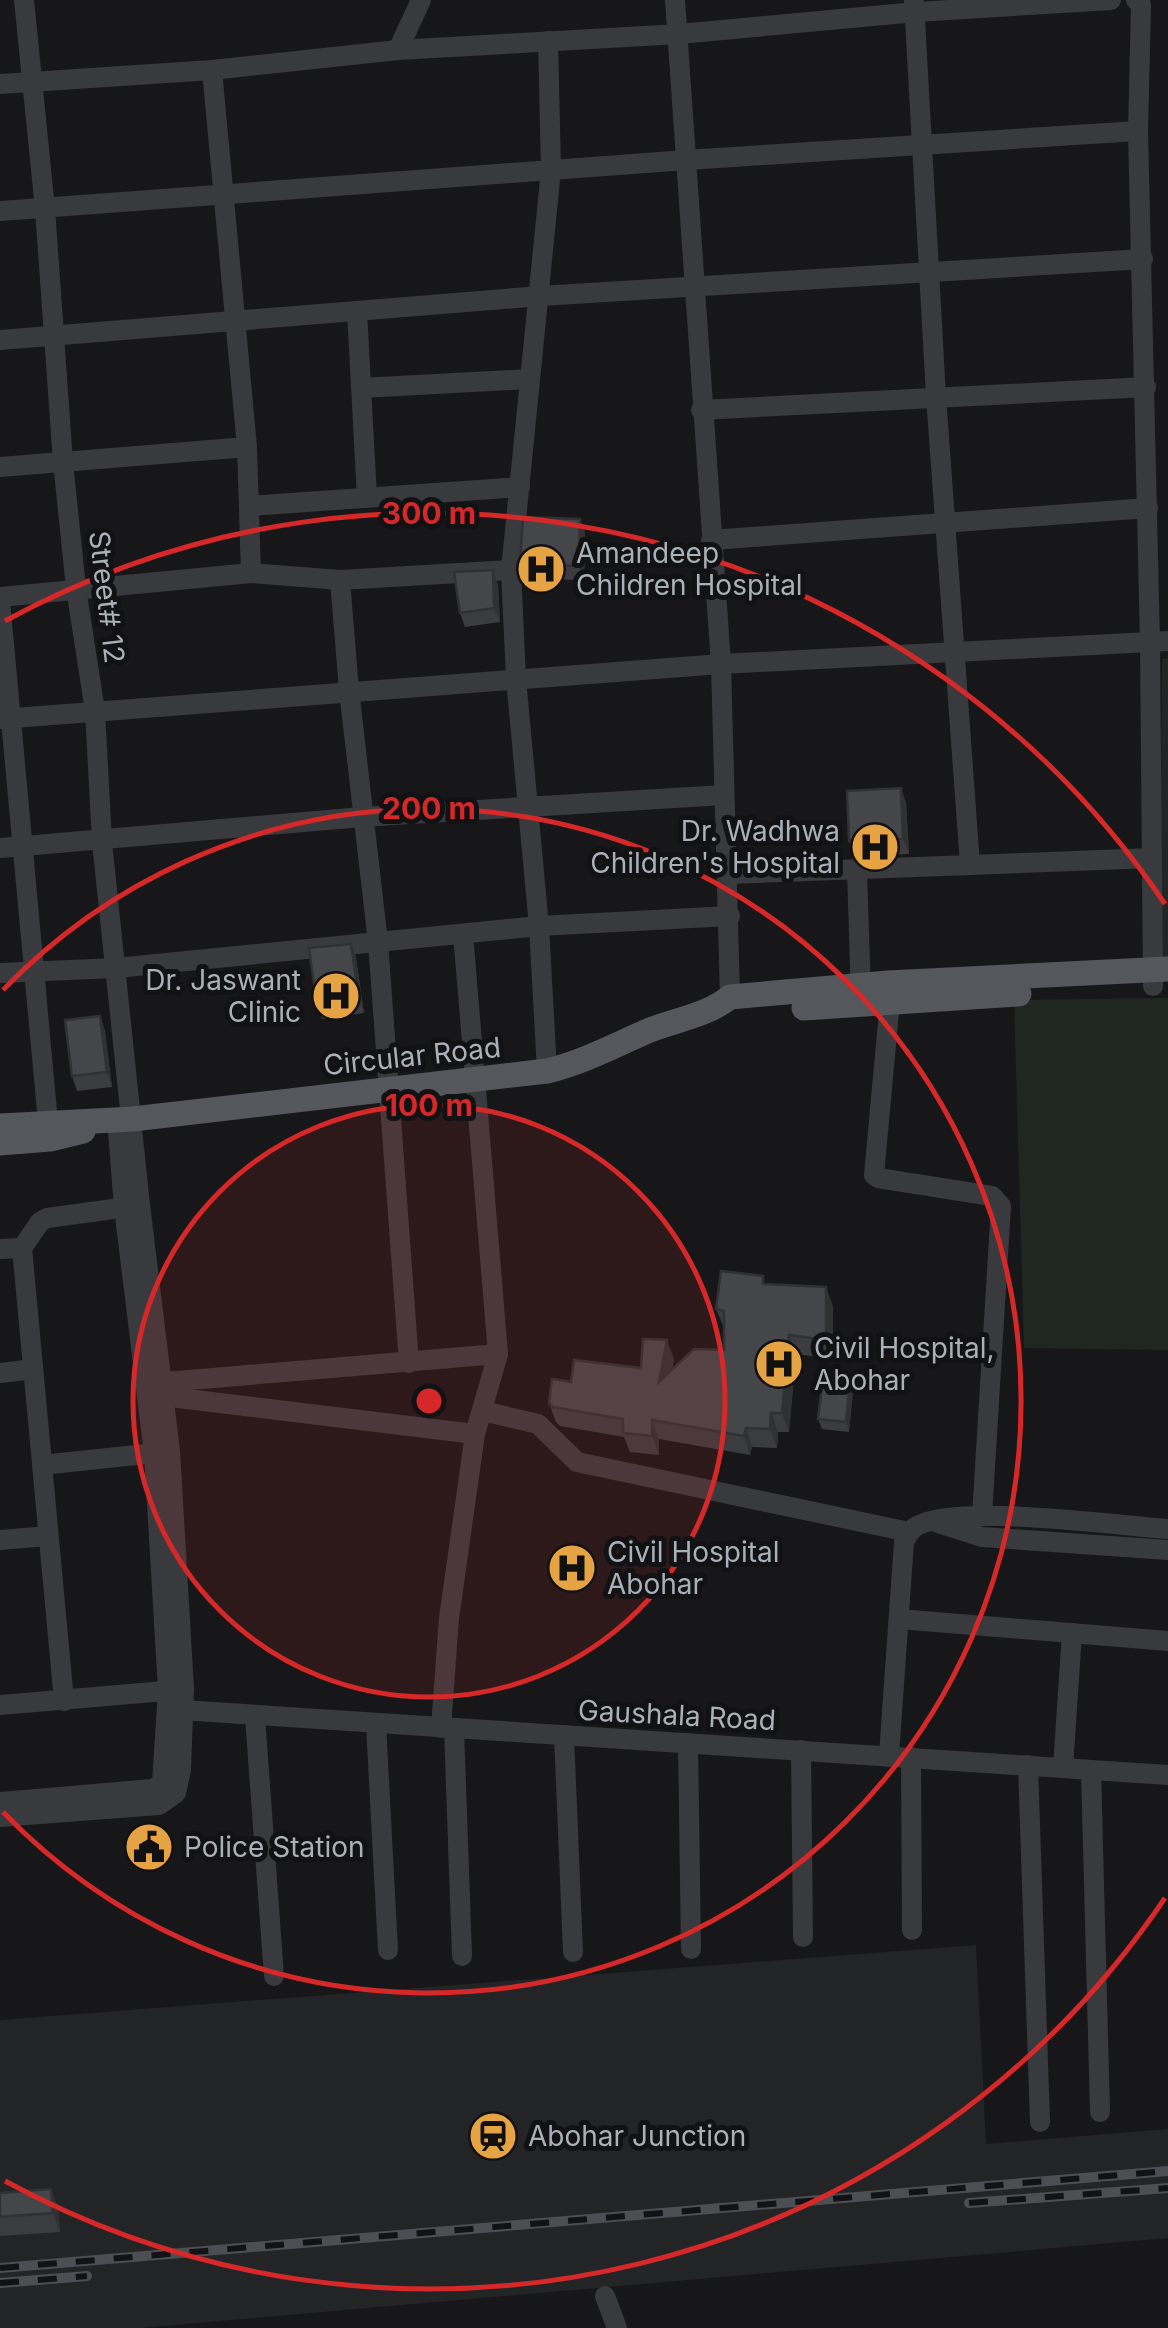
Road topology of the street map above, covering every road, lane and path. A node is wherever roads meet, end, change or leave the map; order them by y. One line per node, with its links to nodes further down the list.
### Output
1 (24, 0): 11 (street, Street# 12)
2 (422, 0): 9 (street)
3 (675, 0): 7 (street)
4 (1111, 0): 6 (street)
5 (1136, 0): 13 (street)
6 (915, 6): 7 (street); 14 (street)
7 (678, 34): 8 (street); 15 (street)
8 (548, 41): 9 (street); 16 (street)
9 (398, 50): 10 (street)
10 (212, 70): 11 (street); 17 (street)
11 (32, 82): 12 (street); 18 (street, Street# 12)
12 (0, 84)
13 (1138, 131): 14 (street); 20 (street)
14 (923, 143): 15 (street); 21 (street)
15 (686, 160): 16 (street); 22 (street)
16 (551, 170): 17 (street); 23 (street)
17 (224, 193): 18 (street); 25 (street)
18 (45, 209): 19 (street); 26 (street, Street# 12)
19 (0, 211)
20 (1143, 259): 21 (street); 29 (street)
21 (929, 273): 22 (street); 31 (street)
22 (694, 286): 23 (street); 32 (street)
23 (540, 296): 24 (street); 28 (street)
24 (357, 311): 25 (street); 30 (street)
25 (236, 319): 26 (street); 33 (street)
26 (56, 337): 27 (street); 34 (street, Street# 12)
27 (0, 340)
28 (530, 379): 30 (street); 36 (street)
29 (1146, 387): 31 (street); 39 (street)
30 (361, 388): 37 (street)
31 (936, 396): 32 (street); 40 (street)
32 (701, 410): 41 (street)
33 (247, 447): 34 (street); 38 (street)
34 (63, 462): 35 (street); 45 (street, Street# 12)
35 (0, 466)
36 (520, 487): 37 (street); 42 (street)
37 (367, 498): 38 (street)
38 (249, 506): 43 (street)
39 (1148, 508): 40 (street); 47 (street)
40 (944, 525): 41 (street); 48 (street)
41 (711, 540): 49 (street)
42 (512, 570): 44 (street); 50 (street)
43 (251, 573): 44 (street); 45 (street)
44 (340, 580): 51 (street)
45 (76, 588): 46 (street); 52 (street, Street# 12)
46 (0, 599): 53 (street)
47 (1159, 642): 48 (street); 60 (street)
48 (955, 650): 49 (street); 61 (street)
49 (721, 664): 50 (street); 54 (street)
50 (516, 679): 51 (street); 55 (street)
51 (349, 690): 52 (street); 56 (street)
52 (95, 712): 53 (street); 57 (street, Street# 12)
53 (5, 718): 58 (street)
54 (724, 795): 55 (street); 63 (street)
55 (528, 805): 56 (street); 65 (street)
56 (362, 817): 57 (street); 67 (street)
57 (102, 842): 58 (street); 68 (street, Street# 12)
58 (22, 847): 59 (street); 69 (street)
59 (0, 848)
60 (1152, 858): 61 (street); 71 (street)
61 (970, 865): 62 (street)
62 (856, 870): 63 (street); 72 (street)
63 (728, 874): 64 (street)
64 (730, 916): 65 (street); 74 (street)
65 (539, 926): 66 (street); 75 (street)
66 (464, 934): 67 (street); 76 (street)
67 (378, 942): 68 (street); 77 (street)
68 (116, 968): 69 (street); 78 (street, Street# 12)
69 (36, 970): 70 (street); 79 (street)
70 (0, 973)
71 (1161, 978): 72 (main road, Circular Road); 73 (main road, Circular Road)
72 (861, 995): 73 (main road, Circular Road); 74 (main road, Circular Road)
73 (890, 1000): 94 (street)
74 (722, 1003): 75 (main road, Circular Road)
75 (547, 1072): 76 (main road, Circular Road)
76 (477, 1079): 77 (main road, Circular Road); 85 (street)
77 (390, 1088): 78 (main road, Circular Road); 86 (street)
78 (118, 1119): 79 (main road, Circular Road); 81 (main road, Circular Road); 82 (street, Street# 12)
79 (48, 1122): 80 (main road, Circular Road)
80 (0, 1126)
81 (0, 1144)
82 (132, 1207): 83 (street); 89 (street, Street# 12)
83 (22, 1248): 84 (street); 87 (street)
84 (0, 1249)
85 (498, 1354): 86 (street); 90 (street)
86 (409, 1363): 89 (street)
87 (33, 1369): 88 (street); 93 (street)
88 (0, 1373)
89 (155, 1389): 91 (street); 92 (street, Street# 12)
90 (484, 1410): 91 (street); 97 (street)
91 (474, 1434): 109 (street)
92 (162, 1452): 93 (street); 104 (street, Street# 12)
93 (42, 1465): 98 (street)
94 (982, 1516): 95 (street); 96 (street)
95 (934, 1521): 97 (street); 100 (street)
96 (1168, 1529)
97 (909, 1532): 101 (street)
98 (48, 1536): 99 (street); 105 (street)
99 (0, 1540)
100 (1168, 1550)
101 (899, 1619): 102 (street); 113 (street)
102 (1072, 1633): 103 (street); 116 (street)
103 (1168, 1641)
104 (176, 1700): 105 (street, Gaushala Road); 107 (street, Gaushala Road); 119 (street); 120 (street)
105 (64, 1701): 106 (street, Gaushala Road)
106 (0, 1705)
107 (255, 1717): 108 (street, Gaushala Road); 127 (street)
108 (376, 1724): 109 (street, Gaushala Road); 123 (street)
109 (447, 1728): 110 (street, Gaushala Road); 126 (street)
110 (564, 1736): 111 (street, Gaushala Road); 125 (street)
111 (688, 1743): 112 (street, Gaushala Road); 124 (street)
112 (801, 1750): 113 (street, Gaushala Road); 122 (street)
113 (889, 1755): 114 (street, Gaushala Road)
114 (911, 1757): 115 (street, Gaushala Road); 121 (street)
115 (1028, 1765): 116 (street, Gaushala Road); 129 (street)
116 (1063, 1768): 117 (street, Gaushala Road)
117 (1091, 1770): 118 (street, Gaushala Road); 128 (street)
118 (1168, 1775)
119 (0, 1802)
120 (0, 1817)
121 (912, 1930)
122 (803, 1936)
123 (388, 1950)
124 (691, 1950)
125 (573, 1952)
126 (462, 1956)
127 (274, 1976)
128 (1100, 2112)
129 (1040, 2122)
130 (605, 2296): 131 (street)
131 (617, 2328)

